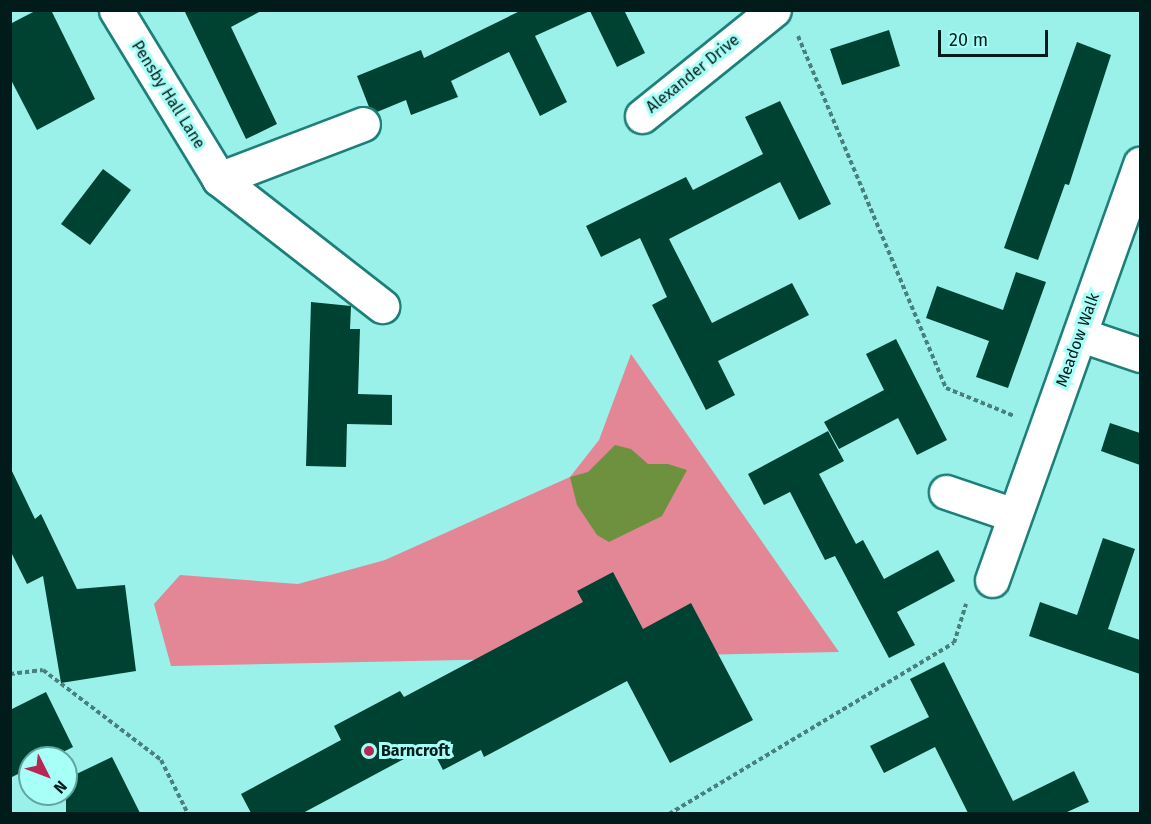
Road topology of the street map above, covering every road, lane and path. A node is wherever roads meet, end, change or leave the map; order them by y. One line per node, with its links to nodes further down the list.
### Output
1 (116, 10): 6 (street, Pensby Hall Lane)
2 (785, 21): 3 (street, Alexander Drive); 10 (path)
3 (642, 116)
4 (363, 124): 6 (street)
5 (1140, 164): 8 (street, Meadow Walk)
6 (219, 178): 7 (street)
7 (382, 306)
8 (1080, 335): 9 (street); 10 (street, Meadow Walk)
9 (1140, 355)
10 (1045, 429): 12 (street, Meadow Walk)
11 (946, 492): 12 (street)
12 (1014, 515): 13 (street, Meadow Walk)
13 (992, 580): 16 (path)
14 (10, 674): 15 (path)
15 (188, 813)
16 (669, 813)

